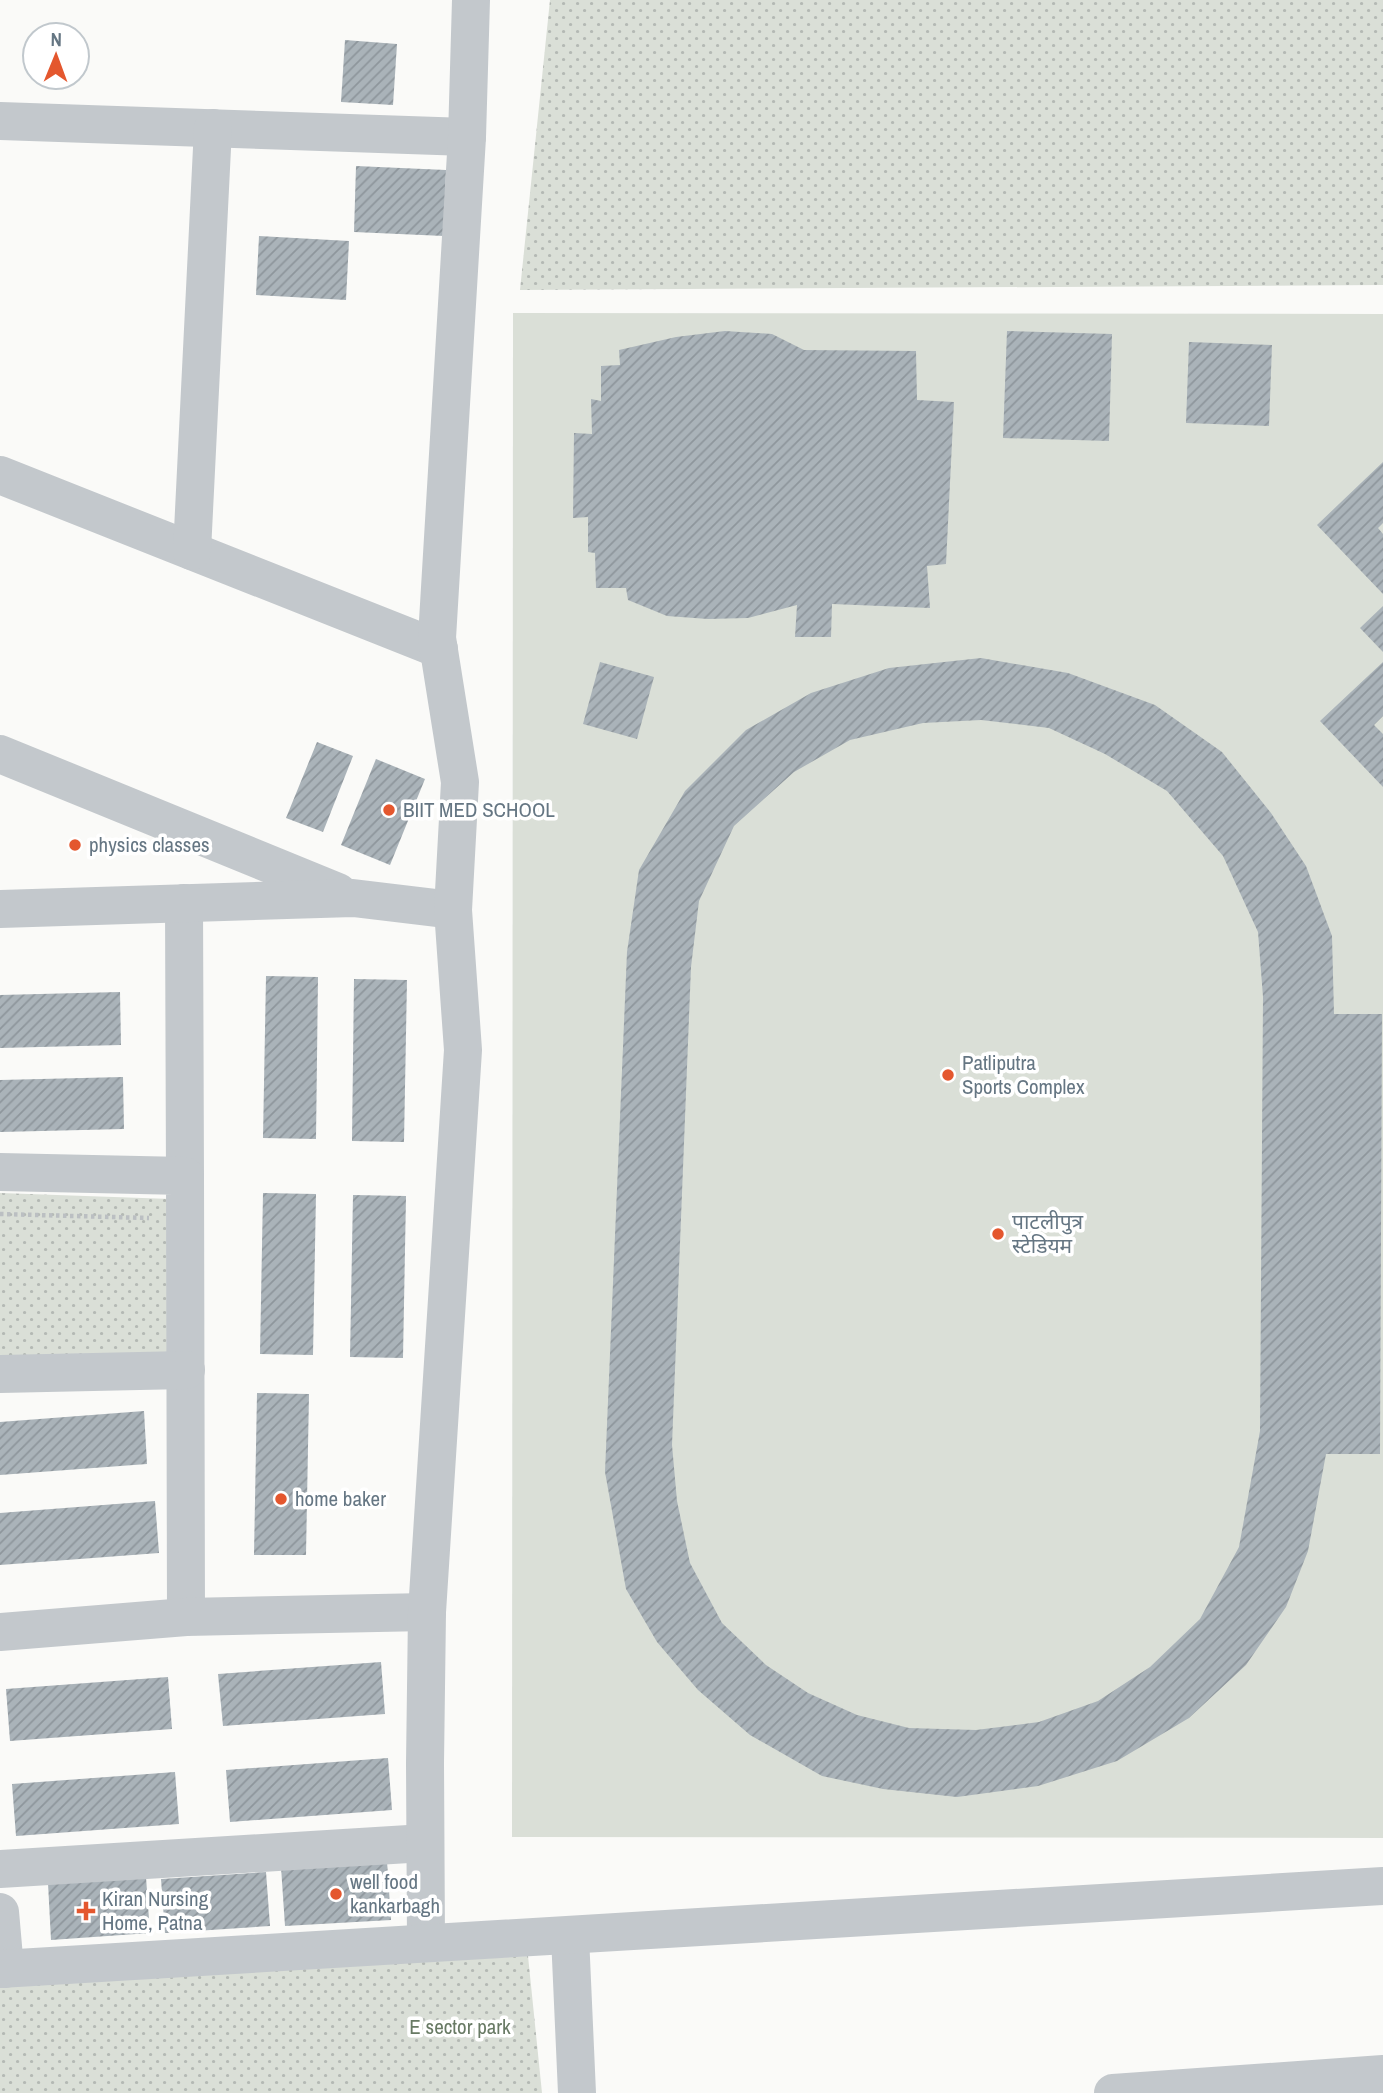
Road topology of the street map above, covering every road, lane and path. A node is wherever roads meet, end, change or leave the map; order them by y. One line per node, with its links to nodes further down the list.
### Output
1 (471, 0): 4 (street)
2 (0, 121): 3 (street)
3 (213, 128): 4 (street); 6 (street)
4 (467, 137): 7 (street)
5 (0, 475): 6 (street)
6 (192, 551): 7 (street)
7 (439, 649): 12 (street)
8 (0, 754): 9 (street)
9 (353, 898): 10 (street); 12 (street)
10 (184, 903): 11 (street); 14 (street)
11 (0, 909)
12 (453, 910): 19 (street)
13 (0, 1172): 14 (street)
14 (185, 1176): 17 (street)
15 (0, 1214): 16 (path)
16 (149, 1231)
17 (186, 1370): 18 (street); 20 (street)
18 (0, 1374)
19 (427, 1612): 20 (street); 22 (street)
20 (186, 1618): 21 (street)
21 (0, 1632)
22 (425, 1843): 23 (street); 27 (street)
23 (0, 1869)
24 (1383, 1886): 26 (street)
25 (0, 1912): 28 (street)
26 (570, 1936): 27 (street); 30 (street)
27 (426, 1942): 28 (street)
28 (2, 1969)
29 (1383, 2074): 31 (street)
30 (577, 2093)
31 (1113, 2093)

